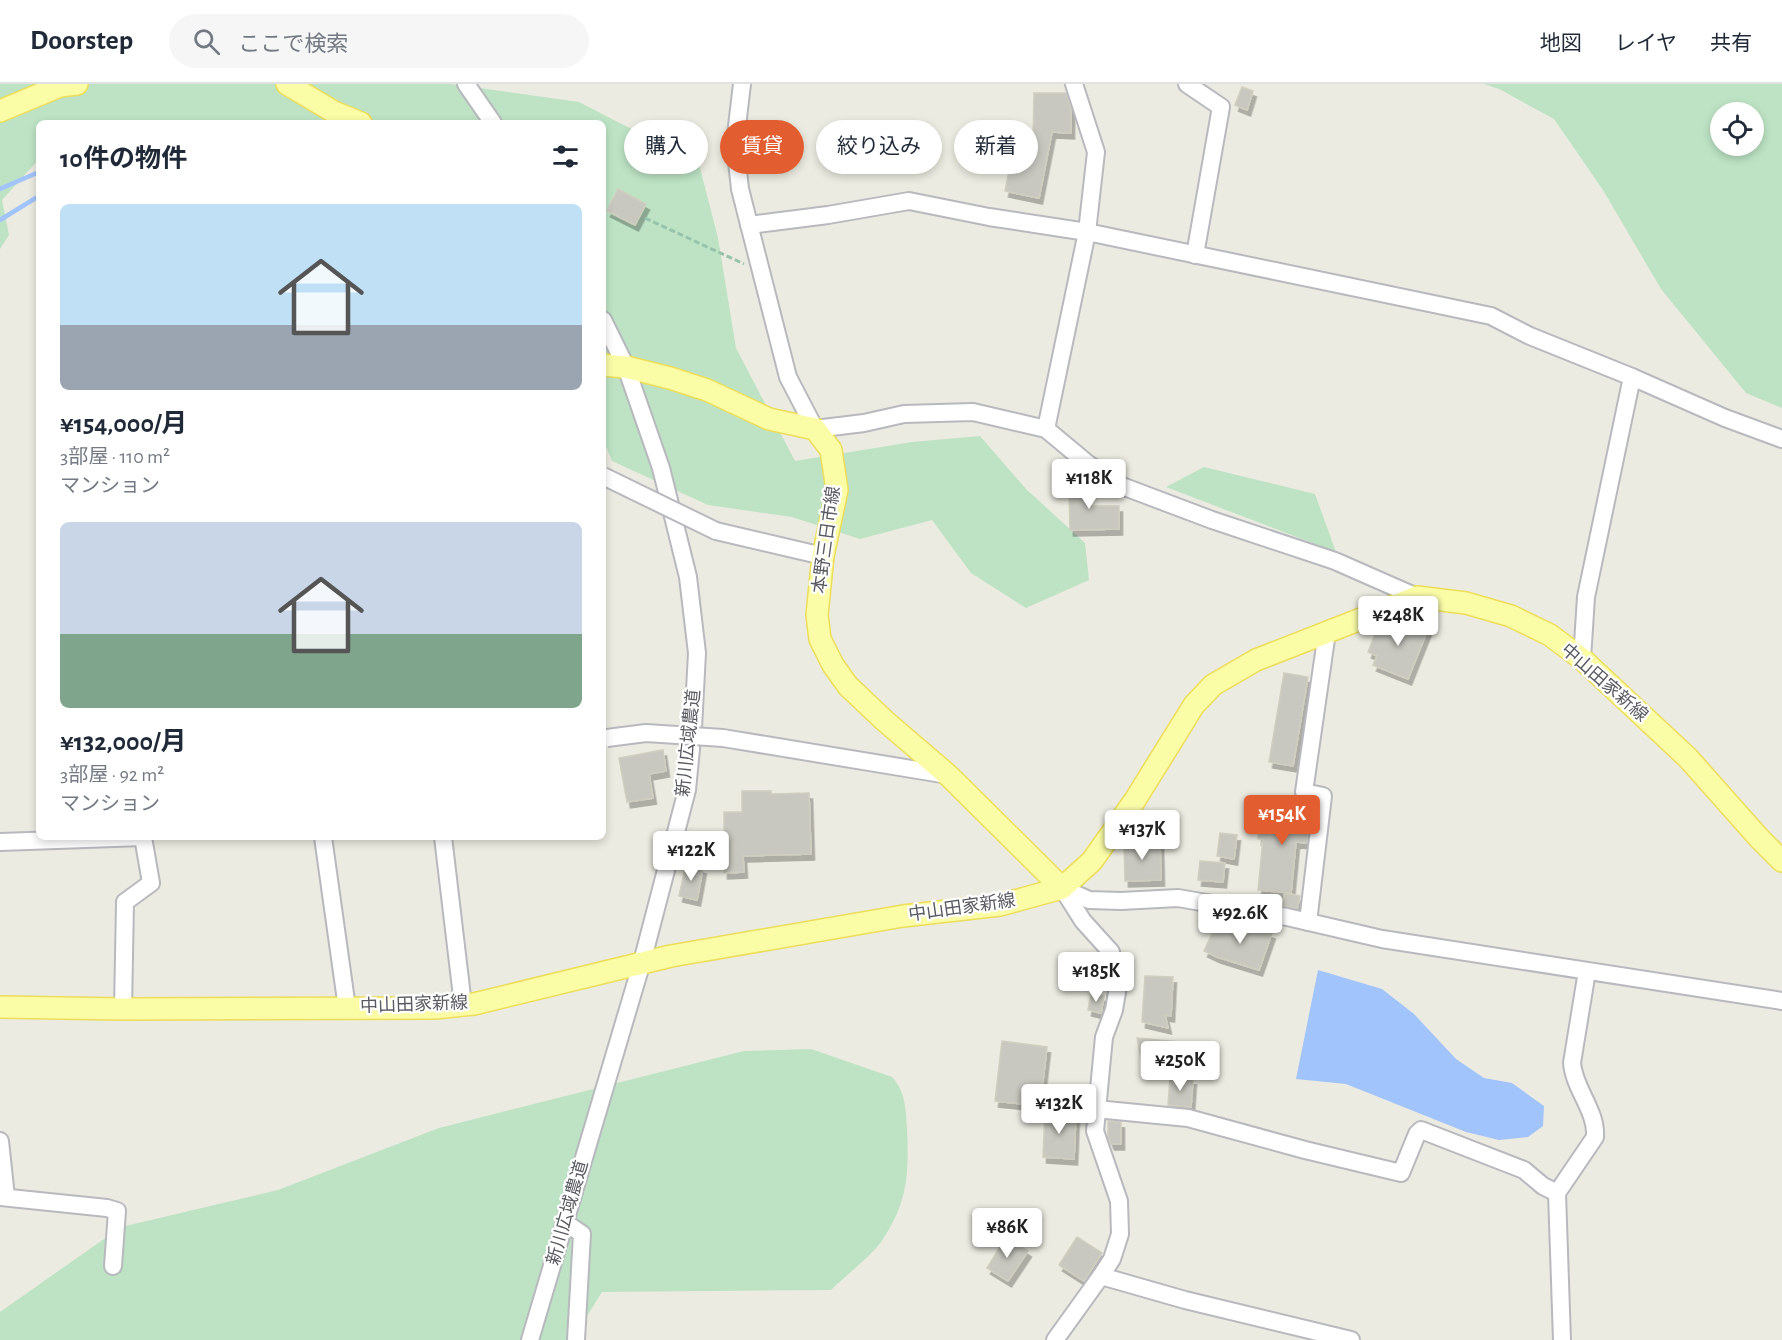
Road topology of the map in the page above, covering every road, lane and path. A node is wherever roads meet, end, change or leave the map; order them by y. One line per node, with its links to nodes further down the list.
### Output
1 (77, 84): 7 (main road)
2 (466, 84): 9 (street)
3 (741, 84): 11 (street)
4 (1074, 84): 12 (street)
5 (1187, 84): 13 (street)
6 (291, 85): 8 (main road)
7 (0, 111)
8 (354, 120)
9 (491, 120)
10 (645, 218): 14 (path)
11 (749, 225): 12 (street); 14 (street)
12 (1087, 232): 13 (street); 20 (street)
13 (1195, 255): 18 (street)
14 (762, 272): 19 (street)
15 (606, 326): 17 (street, 新川広域農道)
16 (606, 365): 17 (main road)
17 (626, 367): 19 (main road); 37 (street, 新川広域農道)
18 (1632, 377): 21 (street); 26 (street)
19 (815, 429): 20 (street); 23 (main road, 本野三日市線)
20 (1046, 429): 24 (street)
21 (1782, 439)
22 (606, 477): 23 (street, bridge)
23 (823, 556): 28 (main road, 本野三日市線)
24 (1417, 597): 25 (main road, 中山田家新線); 26 (main road, 中山田家新線)
25 (1327, 632): 35 (main road, 中山田家新線); 36 (street)
26 (1582, 659): 34 (main road, 中山田家新線)
27 (606, 739): 28 (street, bridge)
28 (948, 775): 35 (main road, 本野三日市線)
29 (57, 840): 33 (street)
30 (144, 840): 43 (street)
31 (323, 840): 42 (street)
32 (443, 840): 40 (street)
33 (0, 842)
34 (1782, 861)
35 (1062, 888): 36 (street); 37 (main road, 中山田家新線); 44 (street)
36 (1308, 922): 38 (street)
37 (642, 962): 40 (main road, 中山田家新線); 48 (street, 新川広域農道)
38 (1587, 972): 39 (street); 46 (street)
39 (1782, 1002)
40 (463, 1005): 42 (main road, 中山田家新線)
41 (0, 1007): 43 (main road, 中山田家新線)
42 (347, 1008): 43 (main road, 中山田家新線)
43 (123, 1009)
44 (1096, 1109): 46 (street); 50 (street)
45 (0, 1141): 47 (street)
46 (1557, 1193): 55 (street)
47 (3, 1197): 49 (street)
48 (566, 1223): 51 (street, 新川広域農道); 52 (street)
49 (113, 1266)
50 (1101, 1276): 53 (street); 54 (street)
51 (530, 1340)
52 (576, 1340)
53 (1055, 1340)
54 (1351, 1340)
55 (1562, 1340)

